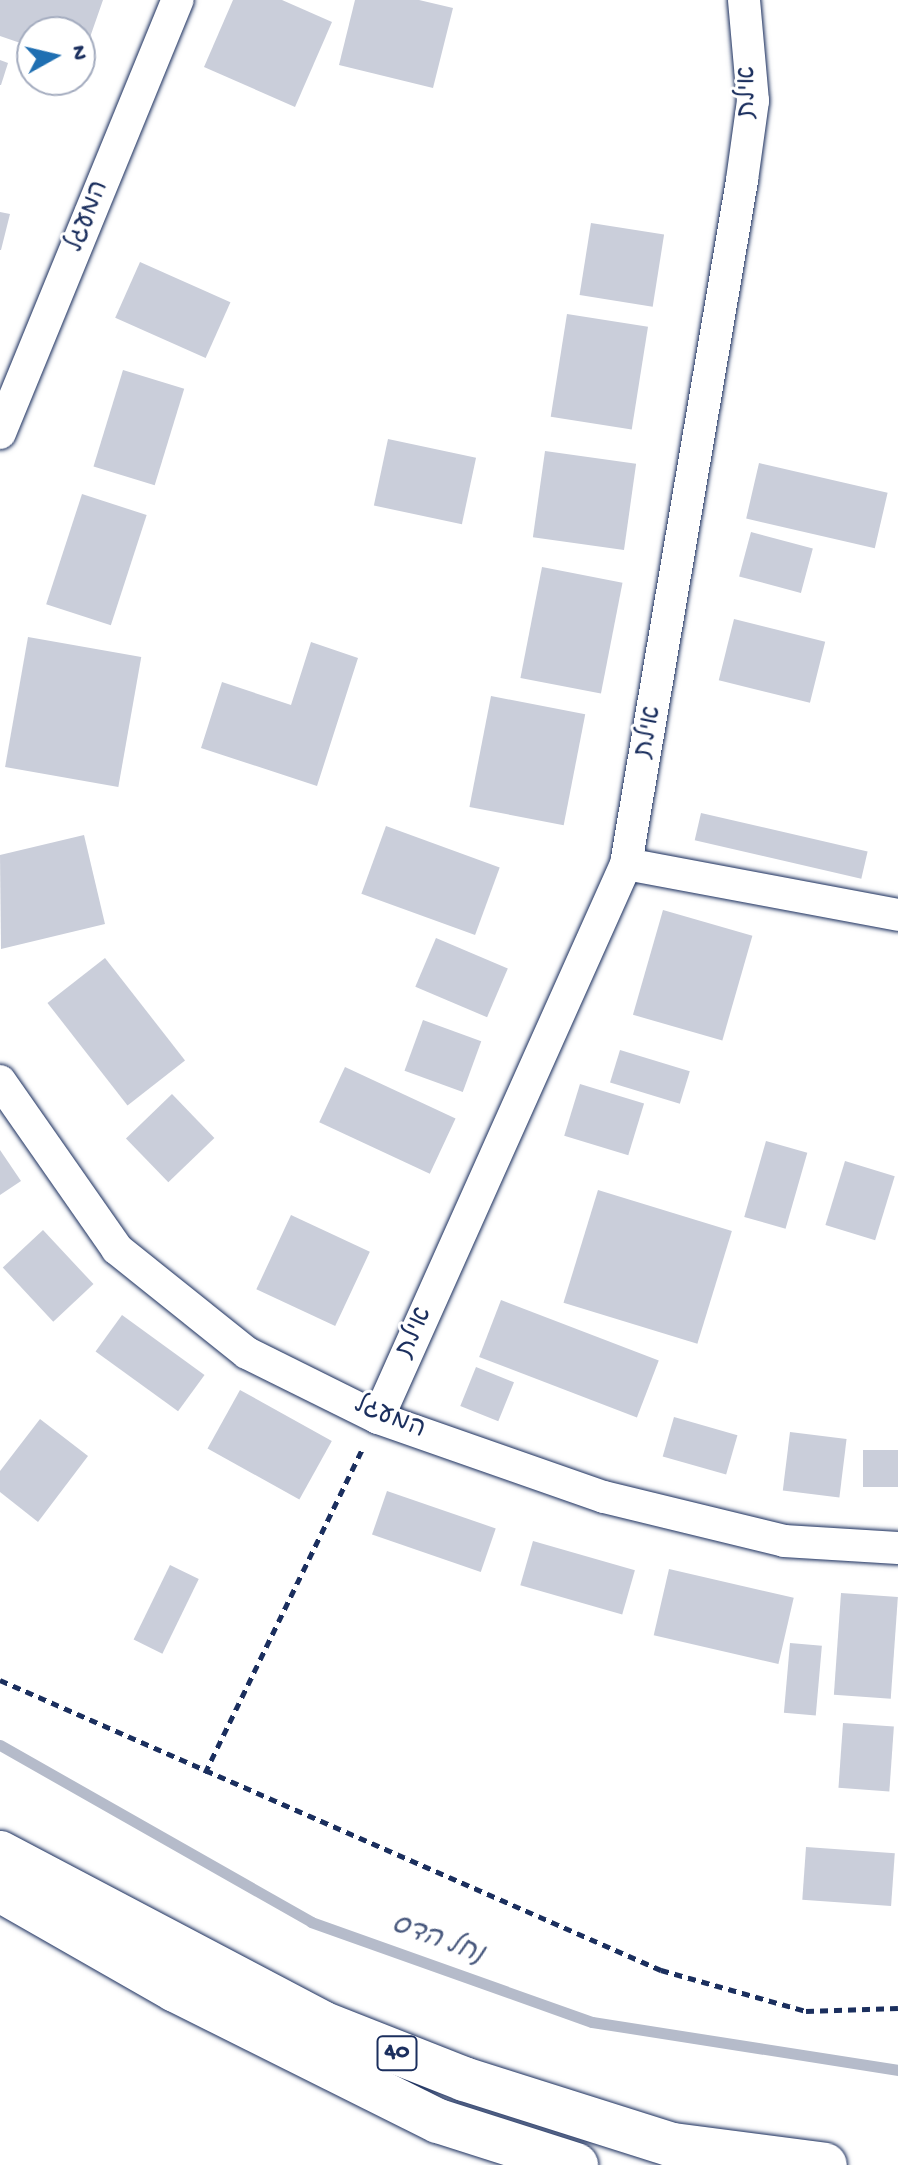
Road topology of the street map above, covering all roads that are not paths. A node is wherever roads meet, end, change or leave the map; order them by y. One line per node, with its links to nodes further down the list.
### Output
1 (178, 0): 3 (street, המעגל)
2 (744, 0): 4 (street, אילת)
3 (0, 433)
4 (626, 864): 5 (street); 7 (street, אילת)
5 (898, 915)
6 (0, 1081): 7 (street, המעגל)
7 (378, 1418): 8 (street, המעגל)
8 (898, 1548)
9 (0, 1853): 12 (highway, 40)
10 (0, 1890): 11 (highway, 40)
11 (576, 2165)
12 (825, 2165)

